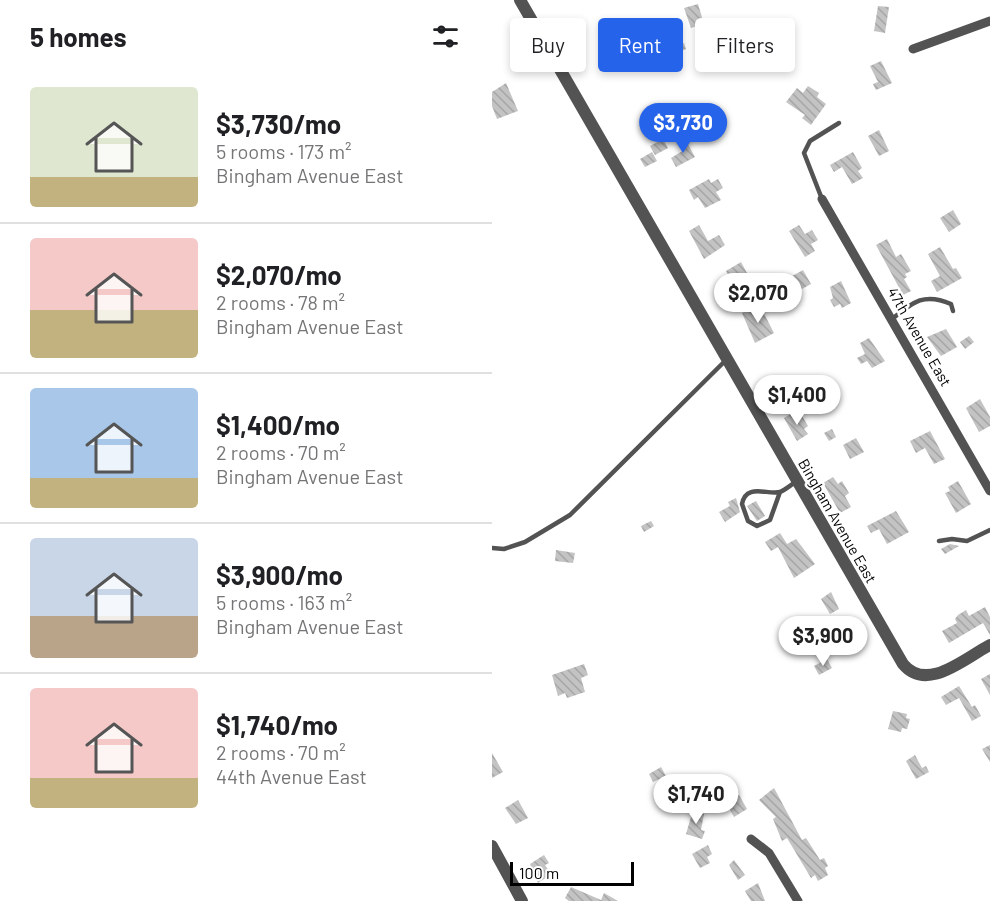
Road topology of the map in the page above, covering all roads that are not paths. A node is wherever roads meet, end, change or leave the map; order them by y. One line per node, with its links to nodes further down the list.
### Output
1 (520, 0): 8 (street, Bingham Avenue East)
2 (990, 21): 3 (street)
3 (913, 49)
4 (839, 123): 5 (lane)
5 (822, 199): 7 (street, 47th Avenue East)
6 (953, 311): 7 (lane)
7 (891, 320): 10 (street, 47th Avenue East)
8 (727, 359): 9 (street, Bingham Avenue East); 14 (lane)
9 (797, 481): 11 (lane); 15 (street, Bingham Avenue East)
10 (990, 491)
11 (780, 492): 11 (lane)
12 (990, 530): 13 (lane)
13 (939, 541)
14 (492, 548)
15 (990, 645)
16 (751, 839): 19 (street)
17 (492, 846): 18 (street)
18 (522, 901)
19 (798, 901)

